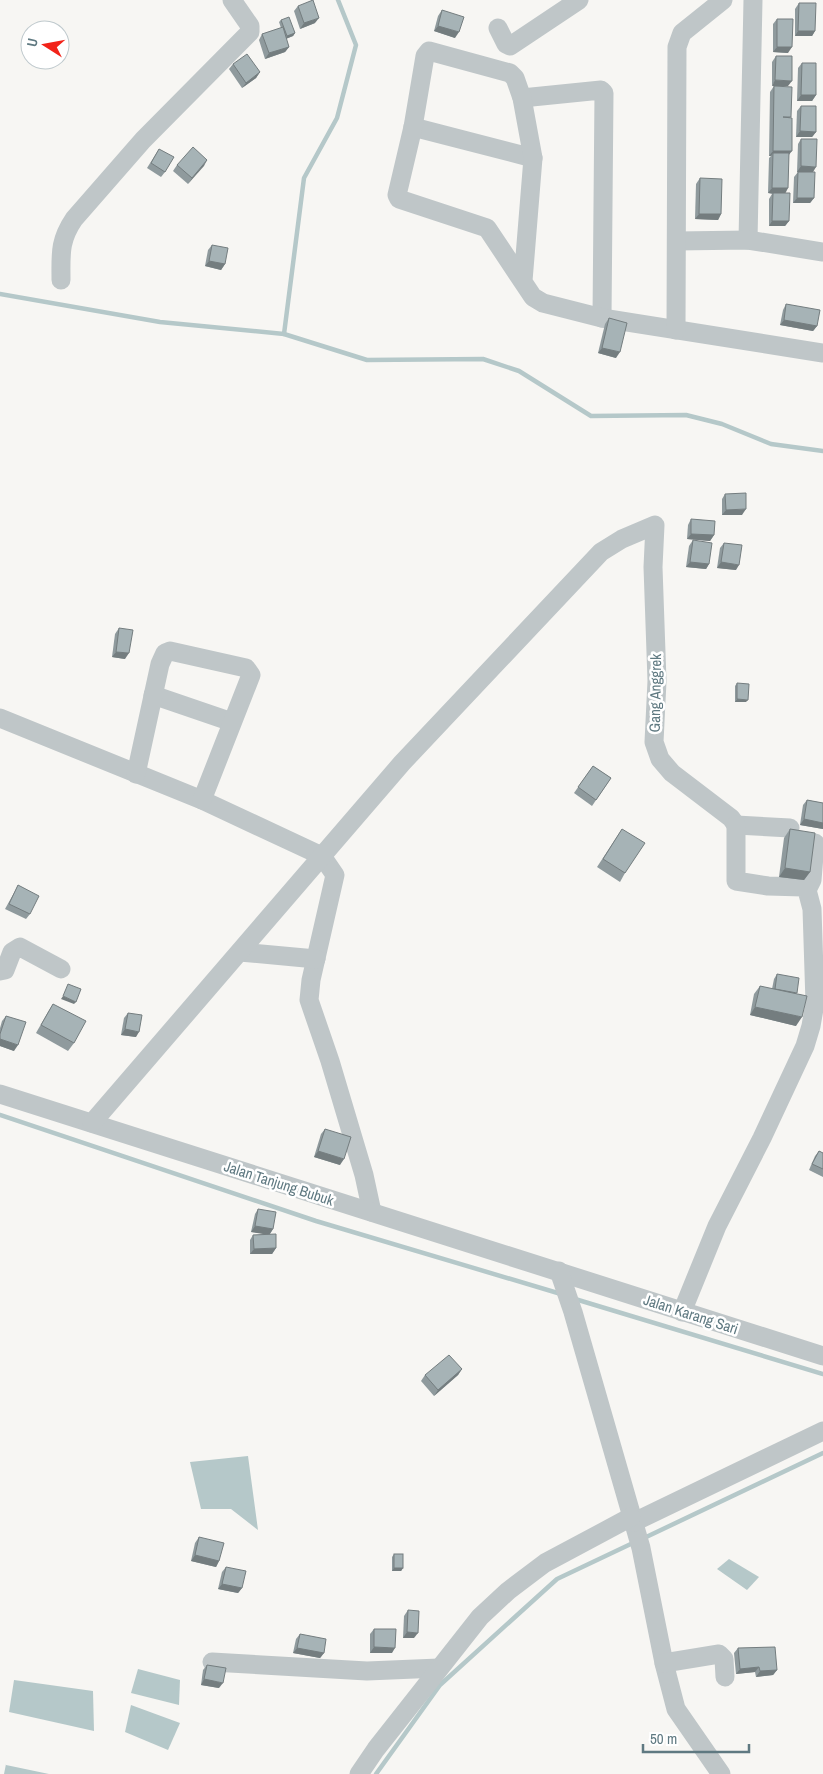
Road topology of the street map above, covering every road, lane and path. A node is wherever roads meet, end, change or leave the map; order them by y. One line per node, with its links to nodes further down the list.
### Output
1 (232, 0): 12 (street)
2 (579, 0): 5 (street)
3 (724, 0): 10 (street)
4 (753, 0): 9 (street)
5 (498, 28)
6 (522, 98): 7 (street); 8 (street); 14 (street)
7 (413, 127): 8 (street); 13 (street)
8 (533, 158): 13 (street)
9 (748, 240): 10 (street); 11 (street)
10 (677, 241): 15 (street)
11 (823, 252)
12 (61, 280)
13 (523, 281): 14 (street)
14 (602, 318): 15 (street)
15 (676, 330): 16 (street)
16 (823, 354)
17 (153, 696): 19 (street); 19 (street); 20 (street)
18 (0, 718): 20 (street)
19 (232, 722): 21 (street)
20 (136, 774): 21 (street)
21 (202, 800): 25 (street)
22 (736, 825): 23 (street); 25 (street, Gang Anggrek); 26 (street)
23 (790, 828)
24 (815, 843): 26 (street)
25 (322, 856): 28 (street); 29 (street)
26 (807, 890): 27 (street)
27 (818, 905): 36 (street)
28 (240, 952): 29 (street); 33 (street)
29 (316, 959): 34 (street)
30 (61, 969): 31 (street)
31 (0, 971)
32 (0, 1094): 33 (street, Jalan Tanjung Bubuk)
33 (92, 1123): 34 (street, Jalan Tanjung Bubuk)
34 (372, 1212): 35 (street, Jalan Tanjung Bubuk)
35 (561, 1278): 36 (street, Jalan Karang Sari); 39 (street)
36 (682, 1312): 37 (street, Jalan Karang Sari)
37 (823, 1356)
38 (823, 1431): 39 (street)
39 (633, 1522): 41 (street); 42 (street)
40 (212, 1662): 42 (street)
41 (664, 1663): 43 (street); 45 (street)
42 (439, 1668): 44 (street)
43 (725, 1677)
44 (359, 1774)
45 (720, 1774)

